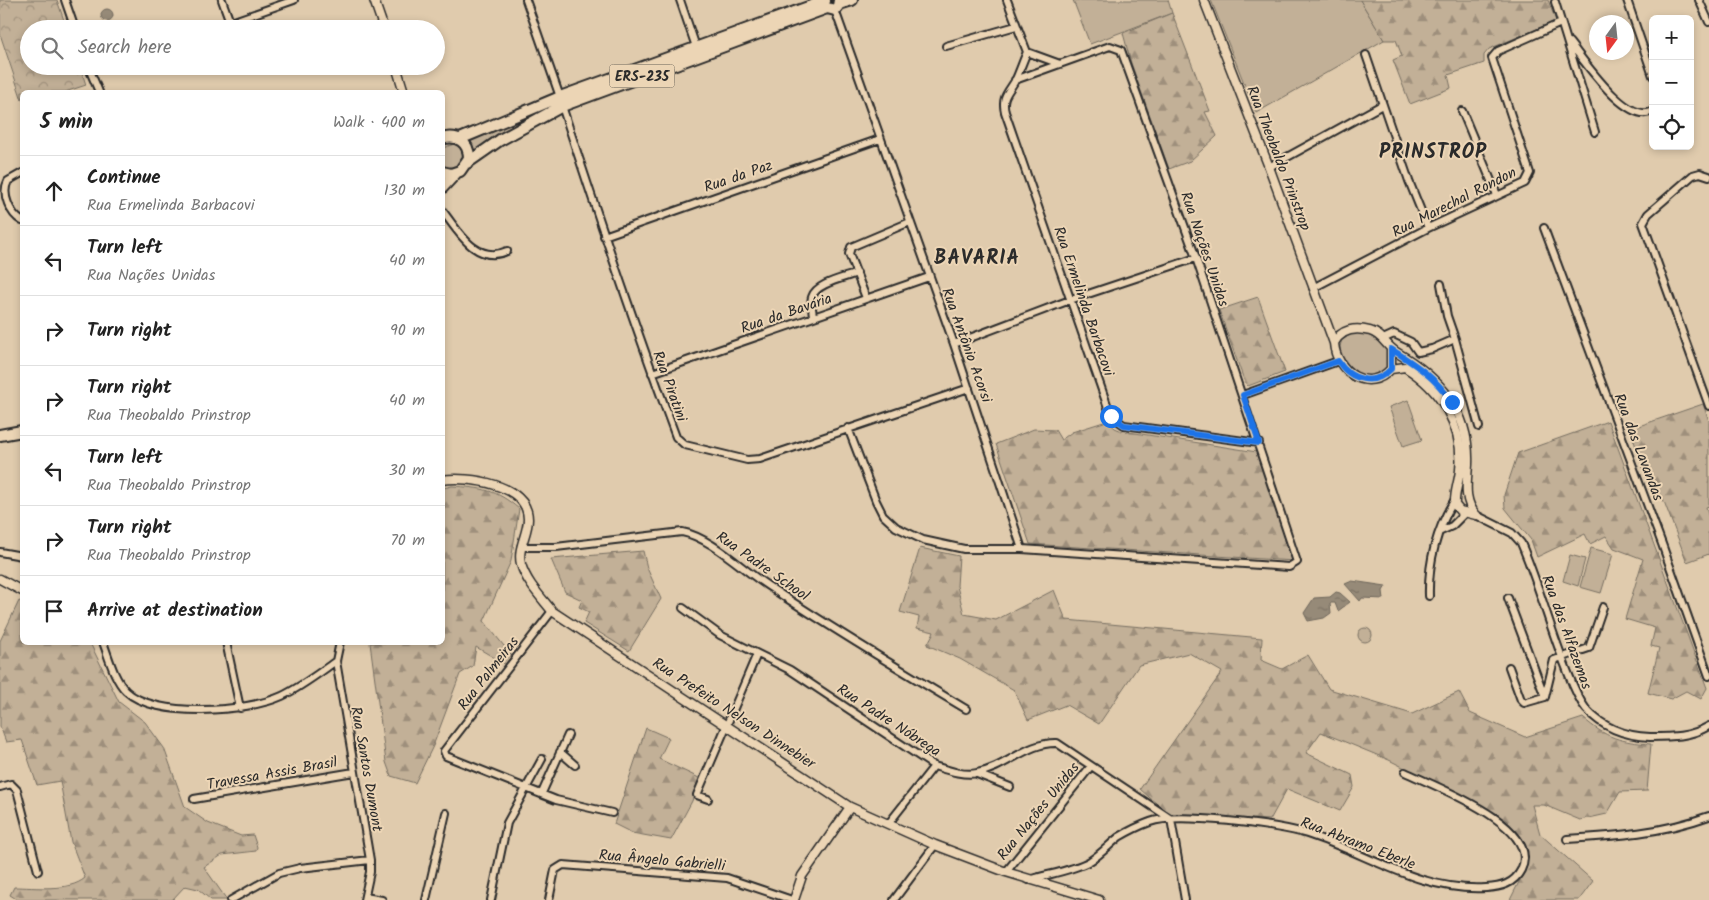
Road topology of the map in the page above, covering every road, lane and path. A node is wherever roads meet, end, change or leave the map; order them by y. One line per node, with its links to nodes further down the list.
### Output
1 (65, 0): 14 (street)
2 (222, 0): 15 (street)
3 (294, 0): 16 (street)
4 (374, 0): 17 (street)
5 (526, 0): 33 (street, Rua Piratini)
6 (680, 0): 23 (street)
7 (852, 0): 13 (main road, ERS-235)
8 (1007, 0): 20 (street)
9 (1204, 0): 42 (street, Rua Theobaldo Prinstrop)
10 (1627, 0): 27 (street)
11 (1699, 0): 18 (street)
12 (1555, 2): 19 (street)
13 (832, 4): 23 (main road, ERS-235); 33 (main road, ERS-235); 40 (street, Rua Antônio Acorsi)
14 (72, 20)
15 (229, 20)
16 (236, 20)
17 (381, 20)
18 (1709, 22)
19 (1562, 24): 21 (street); 48 (street, Rua Marechal Rondon)
20 (1016, 26): 22 (street); 24 (street)
21 (1566, 38): 36 (street); 37 (street)
22 (946, 46)
23 (696, 47): 33 (main road, ERS-235)
24 (1027, 52): 26 (street); 30 (street, Rua Ermelinda Barbacovi)
25 (1366, 55): 34 (street)
26 (1060, 64): 30 (street, Rua Nações Unidas); 56 (street, Rua Nações Unidas)
27 (1649, 64)
28 (92, 75): 31 (street)
29 (399, 75): 32 (street)
30 (1015, 80): 62 (street, Rua Ermelinda Barbacovi)
31 (99, 90)
32 (403, 90)
33 (561, 102): 39 (main road, ERS-235); 41 (main road, ERS-235); 54 (street, Rua Piratini)
34 (1382, 105): 42 (street); 52 (street)
35 (1462, 112): 48 (street)
36 (1649, 113)
37 (1595, 132)
38 (445, 138): 39 (main road, ERS-235)
39 (460, 139): 41 (main road)
40 (880, 139): 51 (street, Rua Antônio Acorsi); 54 (street, Rua da Paz)
41 (467, 163): 44 (main road, ERS-235)
42 (1269, 167): 60 (street, Rua Theobaldo Prinstrop)
43 (445, 172): 44 (main road)
44 (456, 173): 47 (main road, ERS-235)
45 (20, 174): 50 (street)
46 (1709, 176): 76 (street)
47 (445, 185)
48 (1496, 195): 52 (street, Rua Marechal Rondon)
49 (445, 214): 55 (street)
50 (20, 219)
51 (910, 222): 57 (street); 58 (street, Rua Antônio Acorsi)
52 (1428, 228): 60 (street, Rua Marechal Rondon)
53 (1544, 228): 105 (street, Rua das Lavandas)
54 (604, 236): 73 (street, Rua Piratini)
55 (507, 251)
56 (1196, 258): 62 (street); 75 (street, Rua Nações Unidas)
57 (857, 274): 61 (street); 63 (street)
58 (929, 277): 61 (street, Rua da Bavária); 69 (street, Rua Antônio Acorsi)
59 (1441, 284): 67 (street)
60 (1313, 288): 64 (street, Rua Theobaldo Prinstrop)
61 (866, 298): 63 (street, Rua da Bavária)
62 (1070, 300): 69 (street); 81 (street, Rua Ermelinda Barbacovi)
63 (813, 317): 73 (street, Rua da Bavária)
64 (1326, 326): 65 (street); 68 (street, Rua Theobaldo Prinstrop)
65 (1341, 333): 66 (street); 68 (street)
66 (1382, 339): 67 (street); 70 (street)
67 (1455, 340): 77 (street)
68 (1334, 343): 71 (street, Rua Theobaldo Prinstrop)
69 (954, 344): 74 (street, Rua Antônio Acorsi)
70 (1391, 349): 72 (street); 85 (street)
71 (1338, 361): 72 (street); 75 (street)
72 (1391, 369): 83 (street)
73 (652, 373): 78 (street, Rua Piratini)
74 (970, 388): 78 (street, Rua Piratini); 88 (street, Rua Antônio Acorsi)
75 (1243, 395): 81 (street, Rua Nações Unidas)
76 (1709, 406)
77 (1478, 427)
78 (848, 428): 88 (street)
79 (20, 431): 80 (main road)
80 (0, 435)
81 (1259, 443): 88 (street, Rua Nações Unidas)
82 (445, 480): 87 (street, Rua Prefeito Nelson Dinnebier)
83 (1454, 500): 84 (street); 86 (street)
84 (1465, 513): 85 (street); 86 (street)
85 (1476, 515): 102 (street, Rua das Alfazemas)
86 (1441, 531): 93 (street)
87 (521, 547): 97 (street, Rua Prefeito Nelson Dinnebier); 108 (street, Rua Padre School)
88 (1022, 549)
89 (0, 552): 90 (street)
90 (20, 556)
91 (0, 579): 92 (street)
92 (20, 590)
93 (1429, 596)
94 (1508, 598): 106 (street)
95 (1603, 606): 102 (street)
96 (683, 608): 101 (street, Rua Padre Nóbrega)
97 (552, 611): 109 (street, Rua Prefeito Nelson Dinnebier); 122 (street, Rua Palmeiras)
98 (104, 645): 107 (street)
99 (227, 645): 107 (street)
100 (339, 645): 103 (street, Rua Santos Dumont)
101 (757, 654): 109 (street); 115 (street, Rua Padre Nóbrega)
102 (1561, 656): 106 (street); 110 (street, Rua das Alfazemas)
103 (336, 660): 107 (street); 117 (street, Rua Santos Dumont)
104 (1509, 666): 106 (street)
105 (1709, 676)
106 (1545, 697)
107 (240, 708)
108 (966, 708)
109 (726, 724): 125 (street); 126 (street, Rua Prefeito Nelson Dinnebier)
110 (1709, 726)
111 (568, 735): 112 (street)
112 (560, 752): 114 (street); 123 (street)
113 (542, 758): 122 (street)
114 (575, 765)
115 (934, 766): 119 (street, Rua Padre Nóbrega); 131 (street)
116 (1091, 766): 119 (street); 130 (street); 136 (street, Rua Nações Unidas)
117 (354, 772): 124 (street, Travessa Assis Brasil); 134 (street, Rua Santos Dumont)
118 (1405, 772): 130 (street, Rua Abramo Eberle)
119 (977, 774): 120 (street, Rua Padre Nóbrega)
120 (1010, 787)
121 (0, 788): 135 (street)
122 (527, 789): 123 (street); 142 (street)
123 (542, 793): 127 (street)
124 (194, 799)
125 (708, 800)
126 (850, 807): 131 (street, Rua Prefeito Nelson Dinnebier); 144 (street)
127 (612, 812)
128 (446, 813): 141 (street)
129 (1709, 816): 132 (street)
130 (1171, 819): 137 (street, Rua Abramo Eberle); 147 (street)
131 (890, 823): 133 (street, Rua Prefeito Nelson Dinnebier)
132 (1568, 839)
133 (935, 845): 136 (street, Rua Prefeito Nelson Dinnebier); 145 (street)
134 (370, 860): 138 (street, Rua Santos Dumont); 139 (street)
135 (38, 871)
136 (1006, 872): 137 (street, Rua Prefeito Nelson Dinnebier)
137 (1027, 880): 146 (street, Rua Prefeito Nelson Dinnebier)
138 (365, 898): 140 (street)
139 (231, 900)
140 (382, 900)
141 (426, 900)
142 (491, 900)
143 (549, 900): 144 (street, Rua Ângelo Gabrielli)
144 (793, 900)
145 (894, 900)
146 (1099, 900)
147 (1185, 900)

